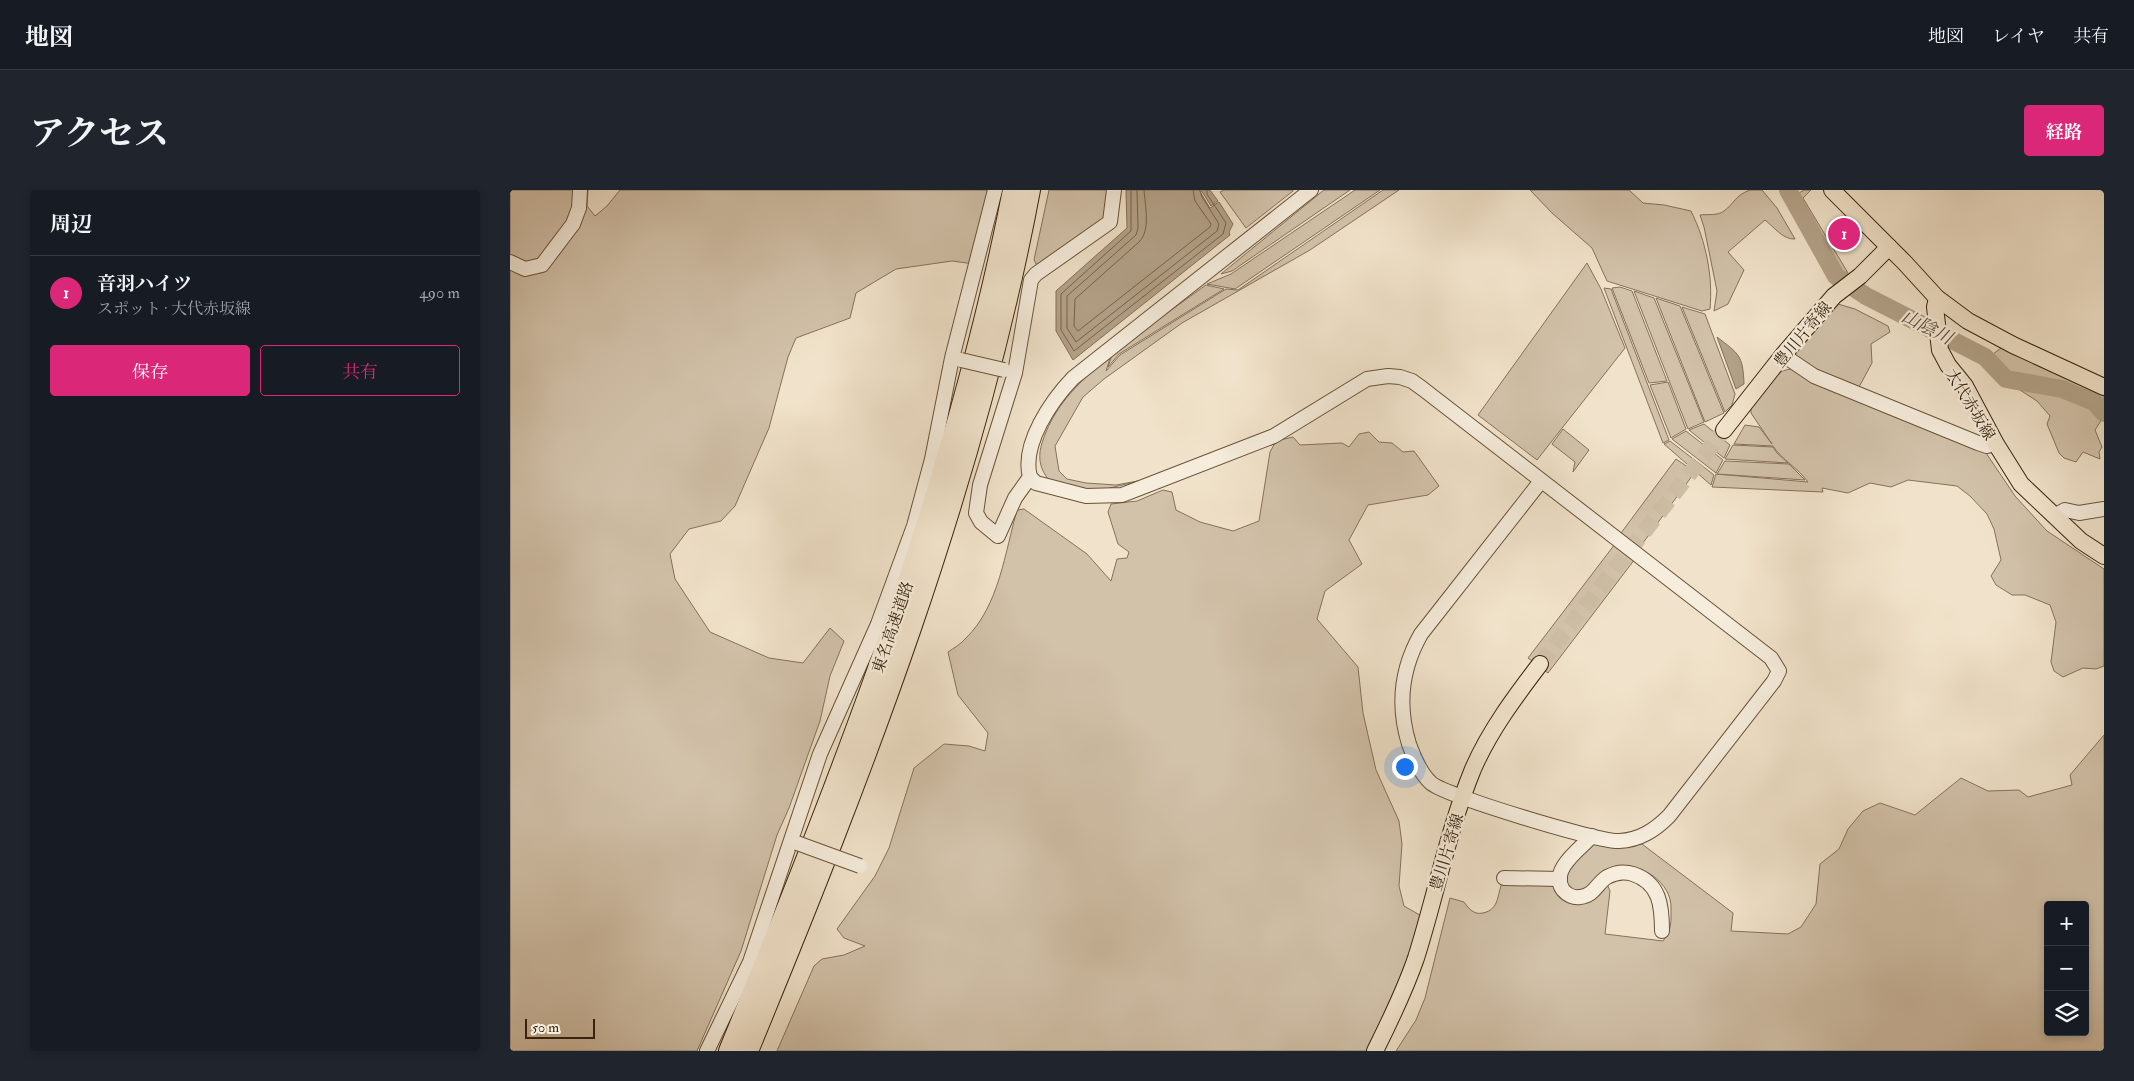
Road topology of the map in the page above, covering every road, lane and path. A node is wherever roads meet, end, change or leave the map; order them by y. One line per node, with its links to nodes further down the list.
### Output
1 (580, 190): 9 (street)
2 (995, 190): 12 (street)
3 (1013, 190): 31 (highway, 東名高速道路)
4 (1030, 190): 32 (highway, 東名高速道路)
5 (1114, 190): 13 (street)
6 (1311, 190): 17 (street)
7 (1832, 190): 8 (main road)
8 (1889, 247): 10 (main road); 11 (main road, 豊川片寄線)
9 (510, 262)
10 (1936, 302): 14 (main road); 16 (main road, 大代赤坂線)
11 (1783, 355): 15 (main road, 豊川片寄線); 16 (street)
12 (957, 359): 13 (street, bridge); 25 (street)
13 (1009, 372): 17 (street)
14 (2104, 387)
15 (1724, 430)
16 (1996, 444): 20 (main road, 大代赤坂線)
17 (1030, 477): 18 (street)
18 (1541, 481): 23 (street); 24 (street)
19 (2104, 509): 20 (street)
20 (2054, 516): 21 (main road, 大代赤坂線)
21 (2104, 556)
22 (1540, 664): 23 (main road, 豊川片寄線)
23 (1463, 798): 24 (street); 33 (main road, 豊川片寄線)
24 (1592, 836): 28 (street)
25 (793, 841): 26 (street, bridge); 30 (street)
26 (860, 866)
27 (1504, 878): 28 (street)
28 (1560, 879): 29 (street)
29 (1662, 931)
30 (707, 1051)
31 (729, 1051)
32 (748, 1051)
33 (1374, 1051)

